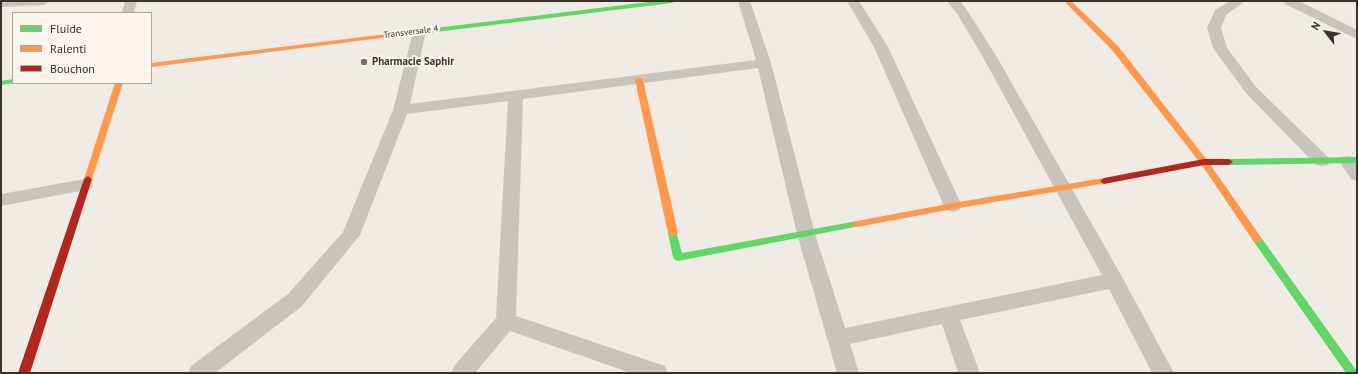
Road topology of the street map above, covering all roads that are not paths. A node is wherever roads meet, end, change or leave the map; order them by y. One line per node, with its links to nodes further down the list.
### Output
1 (43, 1): 10 (street)
2 (131, 1): 11 (street)
3 (672, 1): 12 (street, Transversale 4)
4 (744, 1): 14 (street)
5 (853, 1): 29 (street)
6 (953, 1): 27 (street)
7 (1067, 1): 24 (street)
8 (1239, 1): 23 (street)
9 (1289, 1): 13 (street)
10 (1, 3)
11 (128, 12)
12 (419, 31): 15 (street, Transversale 4); 21 (street)
13 (1357, 35)
14 (764, 63): 16 (street); 30 (street)
15 (152, 65)
16 (639, 80): 20 (street); 30 (street)
17 (12, 82): 18 (street)
18 (1, 83)
19 (119, 84): 26 (street)
20 (516, 96): 21 (street); 33 (street)
21 (401, 110): 37 (street)
22 (1352, 160): 23 (street); 25 (street)
23 (1322, 161): 24 (street)
24 (1204, 162): 27 (street); 43 (street)
25 (1357, 175)
26 (85, 185): 28 (street); 36 (street)
27 (1063, 189): 29 (street); 31 (street)
28 (1, 200)
29 (953, 206): 30 (street)
30 (806, 234): 34 (street)
31 (1114, 280): 32 (street); 42 (street)
32 (948, 314): 34 (street); 41 (street)
33 (506, 321): 35 (street); 38 (street)
34 (838, 338): 40 (street)
35 (616, 366): 39 (street)
36 (24, 373)
37 (199, 373)
38 (462, 373)
39 (656, 373)
40 (848, 373)
41 (969, 373)
42 (1163, 373)
43 (1352, 373)

